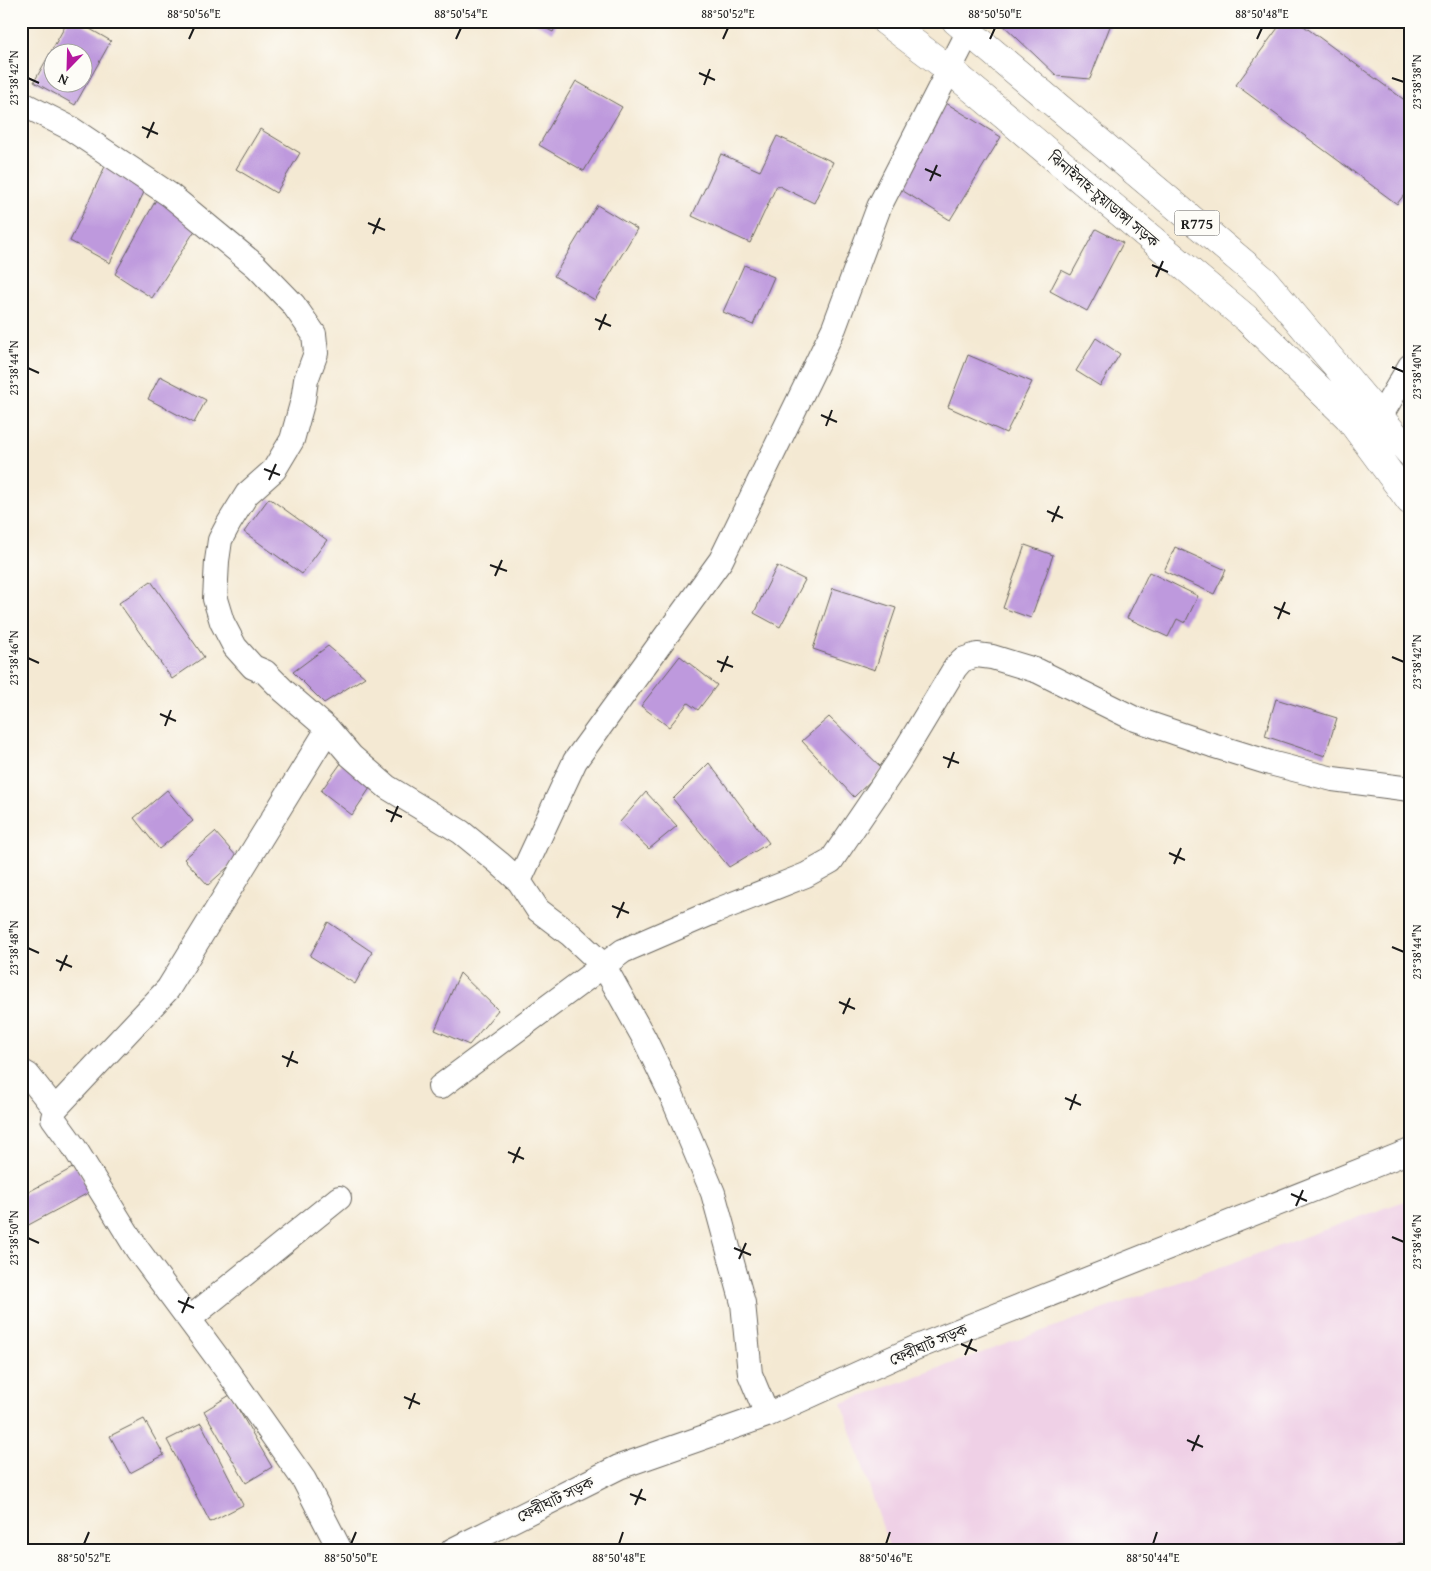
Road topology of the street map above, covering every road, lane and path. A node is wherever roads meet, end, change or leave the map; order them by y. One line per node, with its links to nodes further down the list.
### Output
1 (885, 21): 3 (main road, ঝিনাইদাহ-চুয়াডাঙ্গা সড়ক / R775)
2 (963, 26): 3 (street); 6 (main road, R775)
3 (950, 70): 8 (main road, ঝিনাইদাহ-চুয়াডাঙ্গা সড়ক / R775); 11 (street)
4 (21, 103): 9 (street)
5 (1410, 366): 6 (street)
6 (1380, 417): 7 (main road, R775)
7 (1410, 454)
8 (1410, 501)
9 (328, 729): 11 (street); 15 (street)
10 (1410, 789): 12 (street)
11 (519, 882): 12 (street)
12 (604, 966): 14 (street); 19 (street)
13 (21, 1071): 15 (street)
14 (440, 1087)
15 (56, 1109): 18 (street)
16 (1410, 1151): 19 (street, ফেরীঘাট সড়ক)
17 (339, 1198): 18 (street)
18 (189, 1319): 21 (street)
19 (767, 1415): 22 (street, ফেরীঘাট সড়ক)
20 (1410, 1546): 23 (lane)
21 (340, 1550)
22 (453, 1550)
23 (1399, 1550)

